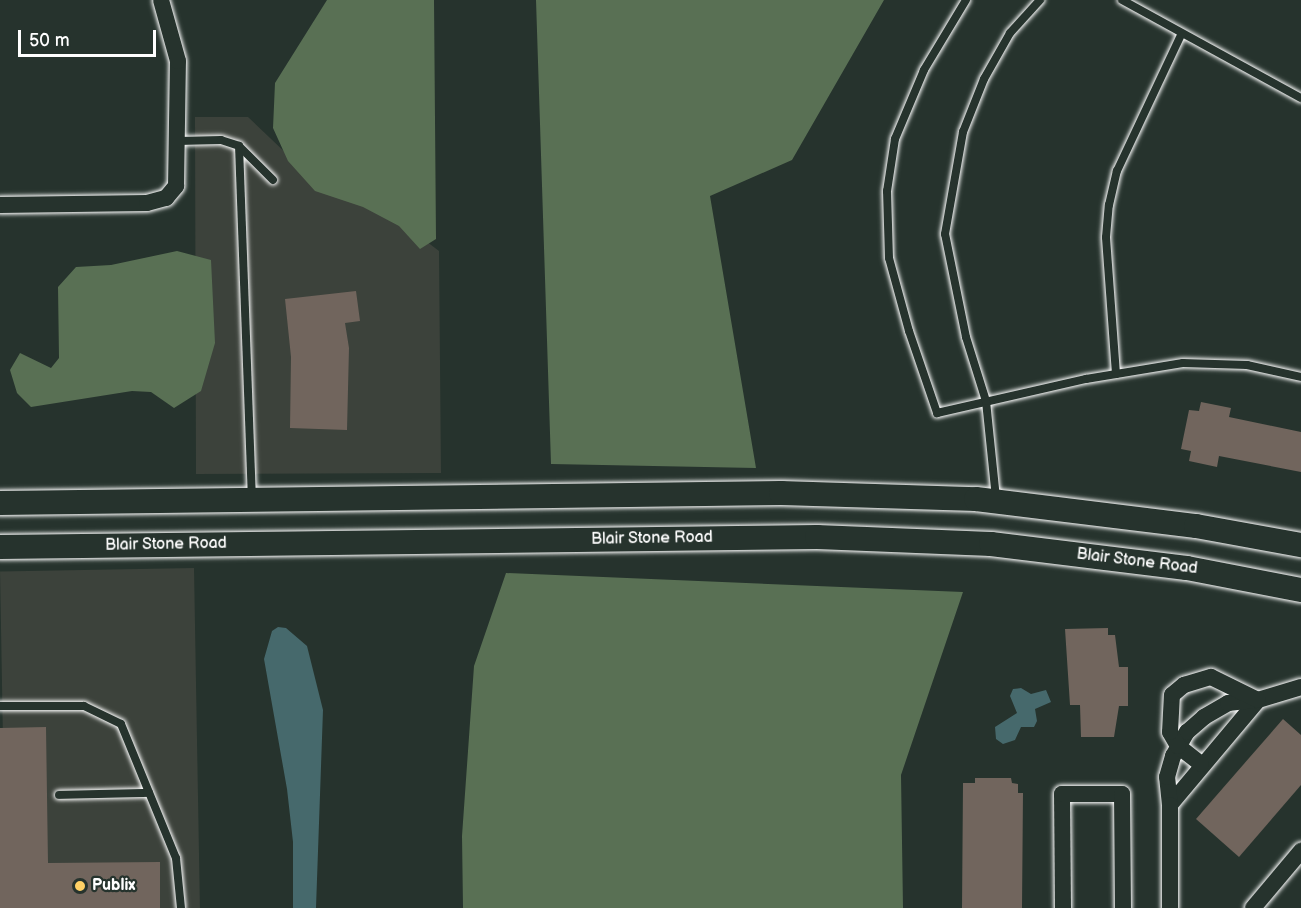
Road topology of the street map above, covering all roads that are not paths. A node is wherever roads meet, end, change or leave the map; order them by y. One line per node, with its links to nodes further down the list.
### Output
1 (161, 0): 7 (street)
2 (966, 0): 13 (lane)
3 (1040, 0): 13 (lane)
4 (1122, 0): 5 (lane)
5 (1181, 35): 6 (lane); 11 (lane)
6 (1301, 98)
7 (178, 141): 8 (lane); 10 (street)
8 (239, 146): 9 (lane); 14 (lane)
9 (273, 180)
10 (0, 205)
11 (1116, 374): 12 (lane); 13 (lane)
12 (1301, 377)
13 (986, 401): 15 (lane)
14 (252, 501): 15 (main road); 16 (main road)
15 (996, 501): 17 (main road)
16 (0, 503)
17 (1301, 545)
18 (0, 547): 19 (main road, Blair Stone Road)
19 (1301, 590)
20 (1301, 687): 21 (street)
21 (1258, 700): 23 (street); 23 (street); 24 (street)
22 (0, 706): 25 (lane)
23 (1178, 746): 24 (street); 27 (street)
24 (1201, 764): 27 (street)
25 (149, 793): 26 (lane); 29 (lane)
26 (59, 795)
27 (1170, 805): 32 (street)
28 (1301, 850): 33 (street)
29 (181, 908)
30 (1063, 908): 31 (street)
31 (1123, 908)
32 (1170, 908)
33 (1253, 908)

